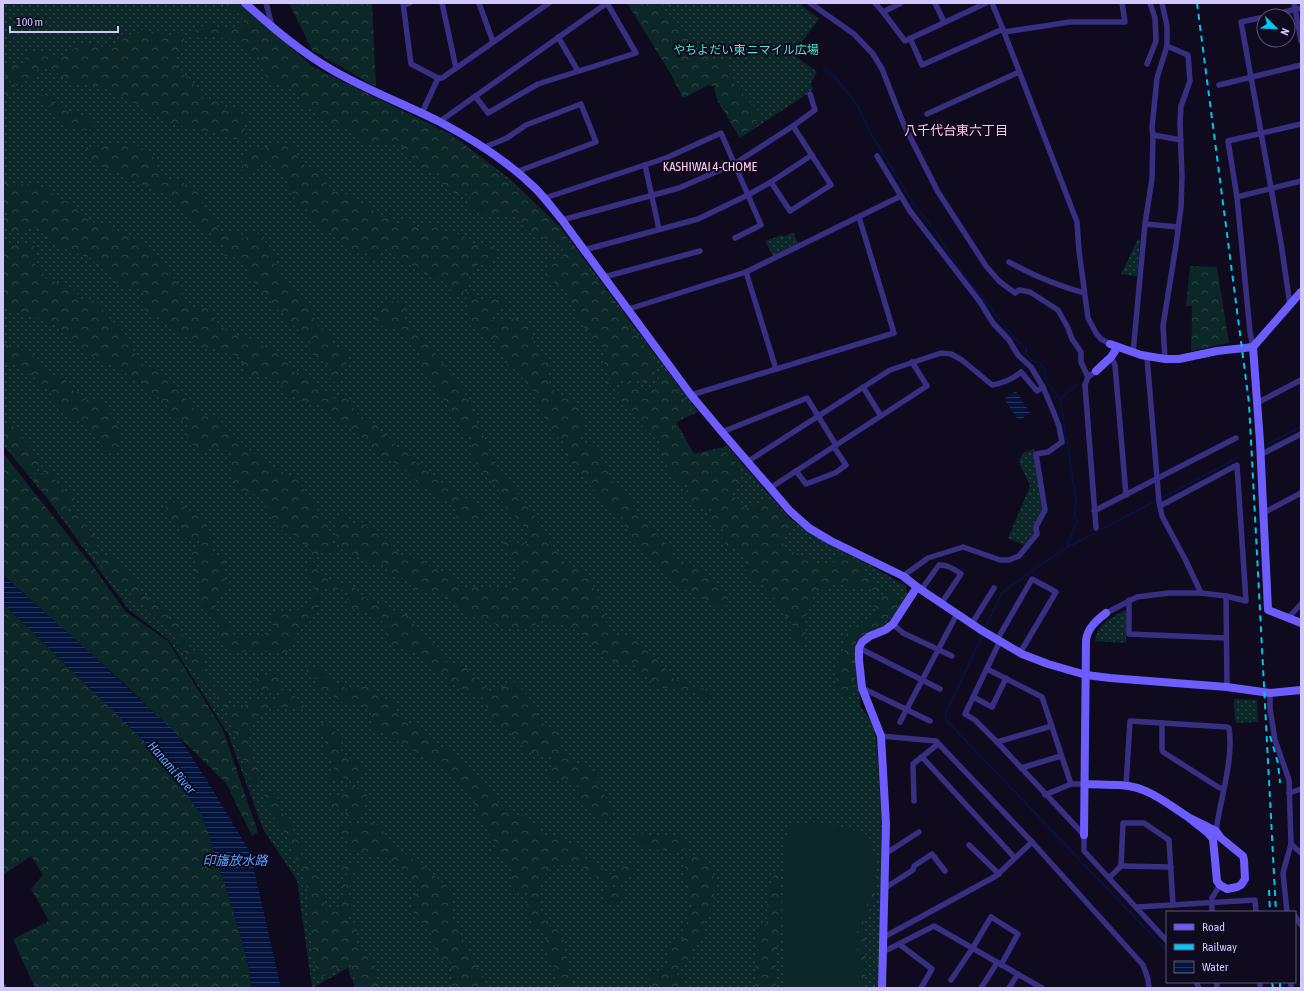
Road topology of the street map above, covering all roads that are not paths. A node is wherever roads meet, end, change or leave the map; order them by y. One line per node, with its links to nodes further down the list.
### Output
1 (245, 3): 21 (street)
2 (266, 3): 21 (street)
3 (410, 3): 16 (street)
4 (442, 3): 30 (street)
5 (479, 3): 26 (street)
6 (549, 3): 26 (street)
7 (810, 3): 84 (street)
8 (874, 3): 18 (street)
9 (902, 3): 18 (street)
10 (935, 3): 20 (street)
11 (986, 3): 20 (street)
12 (992, 3): 22 (street)
13 (1122, 3): 22 (street)
14 (1150, 3): 28 (street)
15 (1162, 3): 27 (street)
16 (403, 4): 33 (street)
17 (1297, 7): 25 (street)
18 (883, 12): 24 (street)
19 (1256, 18): 34 (street)
20 (944, 22): 24 (street)
21 (272, 26): 38 (street)
22 (1004, 30): 24 (street); 32 (street)
23 (558, 37): 31 (street); 31 (street); 37 (street)
24 (910, 38)
25 (1301, 41)
26 (493, 42): 30 (street)
27 (1167, 46): 44 (street); 45 (street)
28 (1147, 64)
29 (1301, 65): 34 (street)
30 (456, 68): 33 (street)
31 (578, 71): 37 (street)
32 (1019, 72): 39 (street); 72 (street)
33 (438, 78): 38 (street)
34 (1250, 78): 35 (street); 43 (street)
35 (1219, 85)
36 (810, 94): 42 (street)
37 (475, 96): 40 (street)
38 (422, 113): 40 (street)
39 (926, 114)
40 (439, 122): 46 (street)
41 (1301, 124): 43 (street)
42 (793, 126): 47 (street); 49 (street)
43 (1261, 134): 54 (street); 58 (street)
44 (1153, 135): 45 (street); 62 (street)
45 (1180, 140): 63 (street)
46 (484, 147): 51 (street); 51 (street)
47 (812, 155): 53 (street); 53 (street)
48 (877, 156): 57 (street)
49 (734, 164): 50 (street); 55 (street); 56 (street)
50 (645, 165): 56 (street); 59 (street)
51 (516, 172): 59 (street)
52 (1301, 181): 54 (street)
53 (771, 182): 55 (street)
54 (1271, 189): 58 (street); 73 (street)
55 (748, 194): 64 (street); 65 (street)
56 (652, 196): 61 (street); 64 (street)
57 (901, 196): 60 (street); 87 (street)
58 (1237, 197): 76 (street)
59 (545, 198): 61 (street)
60 (859, 217): 69 (street); 82 (street)
61 (562, 220): 66 (street)
62 (1145, 224): 63 (street); 77 (street)
63 (1178, 227): 80 (street)
64 (659, 229): 66 (street)
65 (735, 238)
66 (584, 250): 70 (street)
67 (700, 251): 70 (street)
68 (1009, 262): 72 (street)
69 (746, 272): 74 (street); 82 (street)
70 (604, 276): 74 (street)
71 (1301, 292): 73 (street)
72 (1084, 293): 75 (street)
73 (1290, 306): 76 (street)
74 (629, 309): 88 (street)
75 (1113, 346): 77 (street); 78 (street)
76 (1253, 347): 80 (street); 89 (street)
77 (1133, 353): 79 (street)
78 (1111, 357): 83 (street); 102 (street)
79 (1147, 357): 80 (street); 99 (street)
80 (1165, 359)
81 (912, 362): 86 (street); 87 (street); 91 (street)
82 (776, 369): 88 (street)
83 (1096, 371): 84 (street)
84 (1088, 377): 104 (street)
85 (1301, 380): 89 (street)
86 (862, 387): 90 (street); 91 (street)
87 (1043, 387): 107 (street)
88 (691, 395): 92 (street)
89 (1257, 403): 96 (street)
90 (818, 416): 92 (street); 95 (street); 97 (street)
91 (881, 416): 95 (street)
92 (722, 432): 97 (street)
93 (1301, 434): 96 (street)
94 (1236, 438): 99 (street)
95 (835, 446): 98 (street); 98 (street)
96 (1260, 455): 105 (street)
97 (748, 462): 100 (street)
98 (796, 471): 100 (street)
99 (1157, 479): 102 (street); 103 (street)
100 (770, 488): 107 (street)
101 (1301, 493): 105 (street)
102 (1126, 495): 104 (street)
103 (1159, 504): 110 (street); 111 (street)
104 (1094, 511): 106 (street)
105 (1263, 513): 117 (street)
106 (1096, 528)
107 (903, 576): 108 (street)
108 (919, 588): 113 (street); 113 (street); 119 (street)
109 (994, 588): 120 (street)
110 (1201, 593): 111 (street); 112 (street)
111 (1226, 596): 121 (street)
112 (1129, 600): 115 (street); 121 (street)
113 (941, 604): 116 (street)
114 (1301, 604): 117 (street)
115 (1106, 613): 128 (street)
116 (957, 614): 120 (street); 124 (street)
117 (1288, 618): 118 (street)
118 (1301, 623)
119 (893, 624): 123 (street); 124 (street)
120 (972, 624): 122 (street)
121 (1226, 638): 131 (street)
122 (998, 640): 125 (street); 125 (street); 127 (street)
123 (859, 648): 130 (street); 132 (street)
124 (938, 650): 126 (street); 130 (street)
125 (1020, 653): 128 (street)
126 (952, 656)
127 (987, 669): 129 (street); 136 (street)
128 (1086, 675): 131 (street); 149 (street)
129 (1006, 678): 136 (street); 141 (street)
130 (922, 680): 133 (street); 137 (street)
131 (1227, 687): 135 (street)
132 (862, 688): 137 (street); 142 (street)
133 (940, 689)
134 (1301, 690): 135 (street)
135 (1270, 693): 153 (street)
136 (973, 697): 143 (street)
137 (907, 710): 138 (street); 139 (street)
138 (930, 721)
139 (900, 722)
140 (1162, 723): 150 (street); 151 (street); 151 (street)
141 (1052, 726): 143 (street); 145 (street)
142 (881, 736): 144 (street); 164 (street)
143 (997, 742): 147 (street)
144 (938, 744): 146 (street); 160 (street)
145 (1061, 756): 147 (street); 148 (street)
146 (922, 757): 155 (street); 165 (street)
147 (1021, 768): 154 (street)
148 (1071, 784): 149 (street); 154 (street)
149 (1085, 784): 150 (street); 159 (street)
150 (1126, 786): 156 (street)
151 (1223, 789): 157 (street)
152 (1301, 789): 153 (street)
153 (1289, 793): 161 (street)
154 (1045, 795): 159 (street)
155 (914, 801)
156 (1188, 817): 157 (street); 171 (street)
157 (1216, 831): 171 (street)
158 (920, 832): 164 (street)
159 (1084, 836): 170 (street)
160 (1032, 842): 165 (street); 192 (street)
161 (1291, 844): 163 (street); 176 (street)
162 (969, 845): 169 (street)
163 (1301, 853)
164 (885, 854): 172 (street)
165 (1015, 858): 169 (street)
166 (1121, 866): 167 (street); 167 (street); 170 (street)
167 (1171, 867): 174 (street)
168 (945, 871): 172 (street)
169 (999, 874): 179 (street)
170 (1109, 878): 175 (street)
171 (1220, 885): 173 (street)
172 (885, 888): 179 (street)
173 (1212, 902): 174 (street); 177 (street); 178 (street)
174 (1172, 905): 175 (street)
175 (1137, 907): 180 (street)
176 (1287, 909)
177 (1212, 911)
178 (1256, 911)
179 (884, 937): 183 (street)
180 (1166, 940)
181 (899, 944): 182 (street); 183 (street); 188 (street)
182 (972, 949): 184 (street); 184 (street); 186 (street)
183 (883, 952): 187 (street)
184 (999, 964): 185 (street); 189 (street)
185 (1018, 974): 190 (street); 191 (street)
186 (951, 980)
187 (882, 988)
188 (921, 988)
189 (981, 988)
190 (1009, 988)
191 (1042, 988)
192 (1149, 988)

